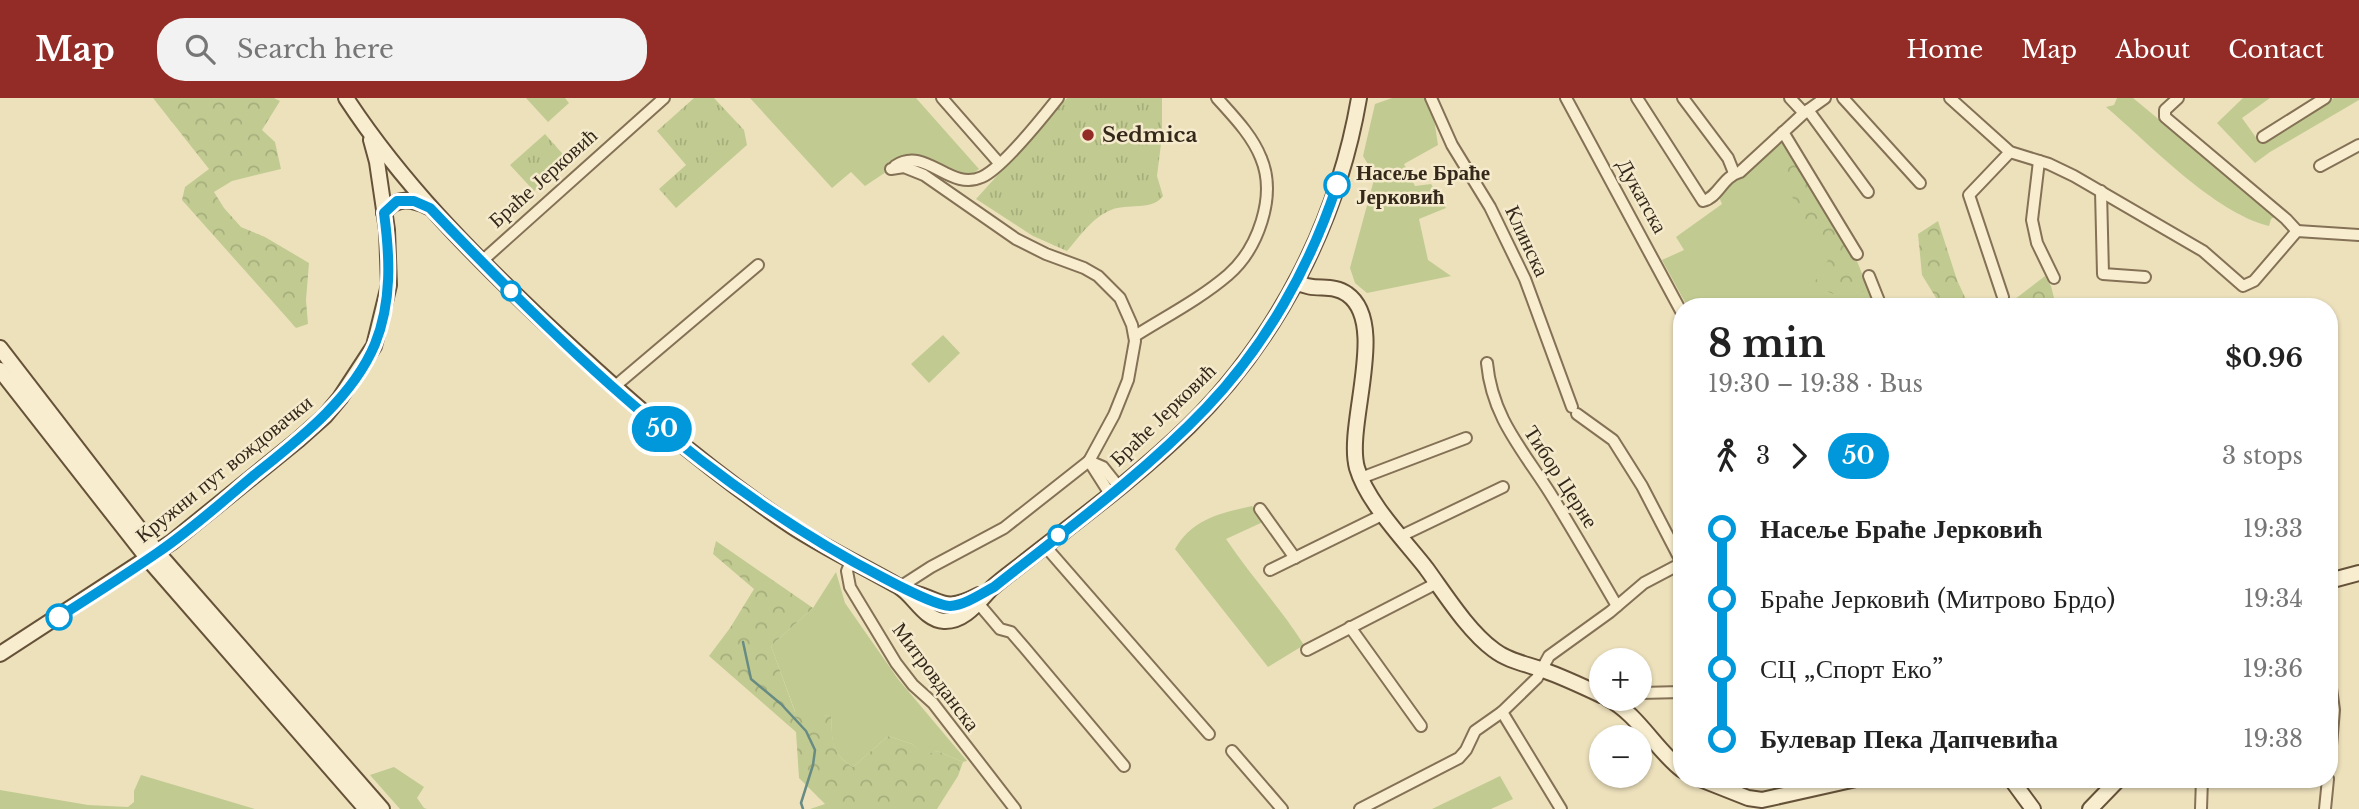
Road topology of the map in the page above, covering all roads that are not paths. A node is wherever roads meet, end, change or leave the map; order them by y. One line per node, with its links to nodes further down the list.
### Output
1 (346, 98): 18 (street, Браће Јерковић)
2 (664, 98): 35 (street, Браће Јерковић)
3 (942, 98): 24 (street)
4 (1058, 98): 24 (street)
5 (1217, 98): 44 (street)
6 (1359, 98): 40 (street, Браће Јерковић)
7 (1432, 98): 58 (street, Клинска)
8 (1566, 98): 41 (street, Дукатска)
9 (1637, 98): 26 (street)
10 (1683, 98): 26 (street)
11 (1790, 98): 17 (street)
12 (1825, 98): 17 (street)
13 (1843, 98): 27 (street)
14 (1950, 98): 22 (street)
15 (2178, 98): 32 (street)
16 (2325, 98): 20 (street)
17 (1806, 112): 19 (street); 29 (street)
18 (366, 129): 30 (street, Браће Јерковић); 31 (street, Кружни пут вождовачки)
19 (1783, 132): 26 (street); 34 (street)
20 (2263, 137)
21 (2359, 145): 25 (street)
22 (2010, 152): 23 (street); 43 (street)
23 (2039, 161): 28 (street); 39 (street)
24 (999, 163): 44 (street)
25 (2320, 166)
26 (1734, 173)
27 (1920, 183)
28 (2101, 191): 32 (street); 38 (street)
29 (1868, 192)
30 (430, 208): 31 (street); 35 (street, Браће Јерковић)
31 (384, 213): 59 (street, Кружни пут вождовачки)
32 (2297, 231): 33 (street)
33 (2359, 235)
34 (1857, 254)
35 (482, 261): 48 (street, Браће Јерковић)
36 (758, 265): 48 (street)
37 (1869, 276): 42 (street)
38 (2145, 277)
39 (2054, 278)
40 (1296, 282): 51 (street); 53 (street, Браће Јерковић)
41 (1674, 298)
42 (1878, 298)
43 (2003, 298)
44 (1135, 337): 50 (street)
45 (0, 348): 59 (street)
46 (1487, 363): 70 (street, Тибор Церне)
47 (0, 370): 59 (street)
48 (614, 387): 61 (street, Браће Јерковић)
49 (1466, 438): 51 (street)
50 (1089, 461): 53 (street); 68 (street)
51 (1361, 478): 55 (street)
52 (1503, 487): 56 (street)
53 (1114, 491): 57 (street, Браће Јерковић)
54 (1260, 509): 60 (street)
55 (1384, 514): 56 (street); 60 (street)
56 (1401, 536): 66 (street)
57 (1045, 546): 67 (street, Браће Јерковић); 81 (street)
58 (1673, 546)
59 (153, 556): 73 (street, Кружни пут вождовачки); 92 (street); 93 (street)
60 (1295, 558): 63 (street)
61 (851, 561): 68 (street, Браће Јерковић); 94 (street, Митровданска)
62 (1673, 568): 70 (street)
63 (1270, 570)
64 (2359, 573): 65 (street)
65 (2338, 579)
66 (1437, 583): 71 (street); 74 (street)
67 (994, 587): 68 (street, Браће Јерковић); 69 (street, Браће Јерковић)
68 (903, 589): 69 (street, Браће Јерковић)
69 (978, 603): 84 (street)
70 (1617, 606): 74 (street)
71 (1350, 627): 72 (street); 80 (street)
72 (1307, 650)
73 (0, 654)
74 (1543, 670): 75 (street); 79 (street)
75 (1589, 690)
76 (1673, 692): 77 (street)
77 (1652, 693)
78 (1625, 711): 83 (street)
79 (1502, 712): 96 (street); 97 (street)
80 (1421, 726)
81 (1209, 734)
82 (1232, 751): 95 (street)
83 (1673, 762)
84 (1124, 766)
85 (1723, 788): 91 (street)
86 (1823, 788): 91 (street)
87 (2018, 788): 98 (street)
88 (2110, 788): 99 (street)
89 (2202, 788): 100 (street)
90 (2327, 788): 101 (street)
91 (1764, 804)
92 (366, 809)
93 (382, 809)
94 (1015, 809)
95 (1282, 809)
96 (1360, 809)
97 (1561, 809)
98 (2033, 809)
99 (2090, 809)
100 (2201, 809)
101 (2325, 809)

